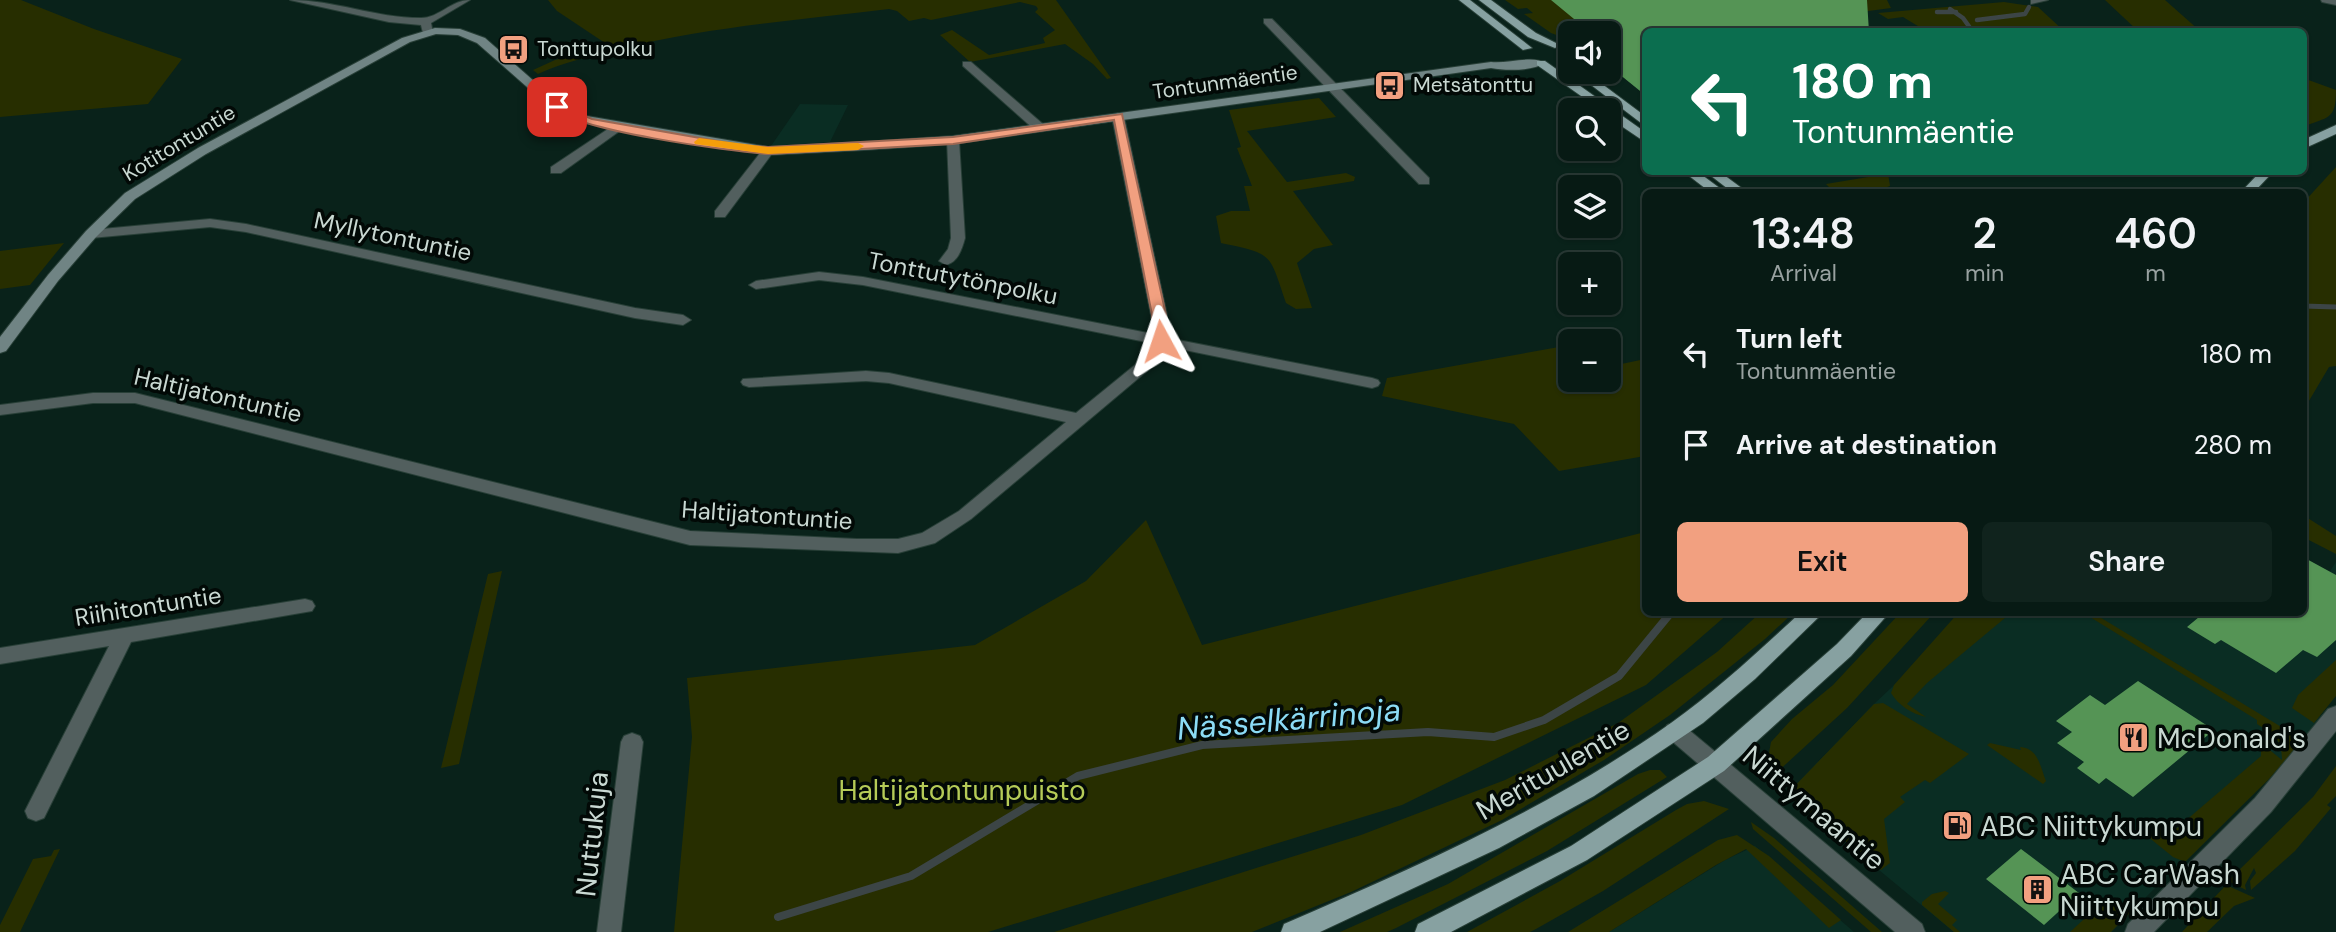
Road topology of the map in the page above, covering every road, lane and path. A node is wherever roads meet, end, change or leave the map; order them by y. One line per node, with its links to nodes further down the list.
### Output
1 (295, 0): 8 (street, Tontunmäentie)
2 (465, 0): 8 (street, Kotitontuntie)
3 (1464, 0): 11 (main road)
4 (1484, 0): 9 (main road)
5 (2326, 0): 6 (street)
6 (2336, 2)
7 (1268, 21): 17 (street)
8 (427, 27): 22 (street, Tontunmäentie); 38 (street, Kotitontuntie)
9 (1555, 45): 10 (main road); 11 (main road)
10 (1558, 46)
11 (1526, 51): 12 (main road); 15 (street, Tontunmäentie)
12 (1540, 63): 14 (main road); 15 (street, Tontunmäentie); 18 (main road)
13 (967, 64): 23 (street)
14 (1558, 64)
15 (1491, 65): 17 (street, Tontunmäentie)
16 (1596, 84): 21 (main road)
17 (1330, 86): 19 (street, Tontunmäentie); 33 (street)
18 (1590, 98)
19 (1118, 117): 23 (street, Tontunmäentie); 42 (street)
20 (1621, 120): 25 (main road)
21 (1642, 120)
22 (618, 127): 28 (street, Tontunmäentie); 29 (street)
23 (1040, 128): 26 (street, Tontunmäentie)
24 (2336, 130): 27 (main road)
25 (1642, 136)
26 (953, 141): 28 (street, Tontunmäentie); 39 (street)
27 (2307, 143)
28 (768, 151): 37 (street)
29 (556, 170)
30 (1694, 175): 34 (main road)
31 (1716, 175): 35 (main road)
32 (2264, 175): 36 (main road)
33 (1424, 181)
34 (1714, 189)
35 (1736, 189)
36 (2250, 189)
37 (720, 214)
38 (91, 234): 41 (street, Myllytontuntie); 43 (street, Kotitontuntie)
39 (946, 261)
40 (756, 285): 42 (street, Tonttutytönpolku)
41 (682, 320)
42 (1161, 341): 45 (street, Tonttutytönpolku); 47 (street, Haltijatontuntie)
43 (0, 348)
44 (750, 382): 47 (street)
45 (1372, 383)
46 (0, 410): 47 (street, Haltijatontuntie)
47 (1079, 419)
48 (305, 607): 51 (street, Riihitontuntie)
49 (1810, 616): 54 (main road, Merituulentie)
50 (1876, 616): 56 (main road)
51 (124, 636): 52 (street, Riihitontuntie); 57 (street)
52 (0, 656)
53 (2335, 718): 62 (street)
54 (1675, 732): 56 (street, Niittymaantie); 59 (main road, Merituulentie)
55 (632, 742): 58 (street, Nuttukuja)
56 (1716, 764): 60 (main road); 61 (street, Niittymaantie)
57 (36, 811)
58 (609, 932)
59 (1293, 932)
60 (1427, 932)
61 (1913, 932)
62 (2137, 932)

